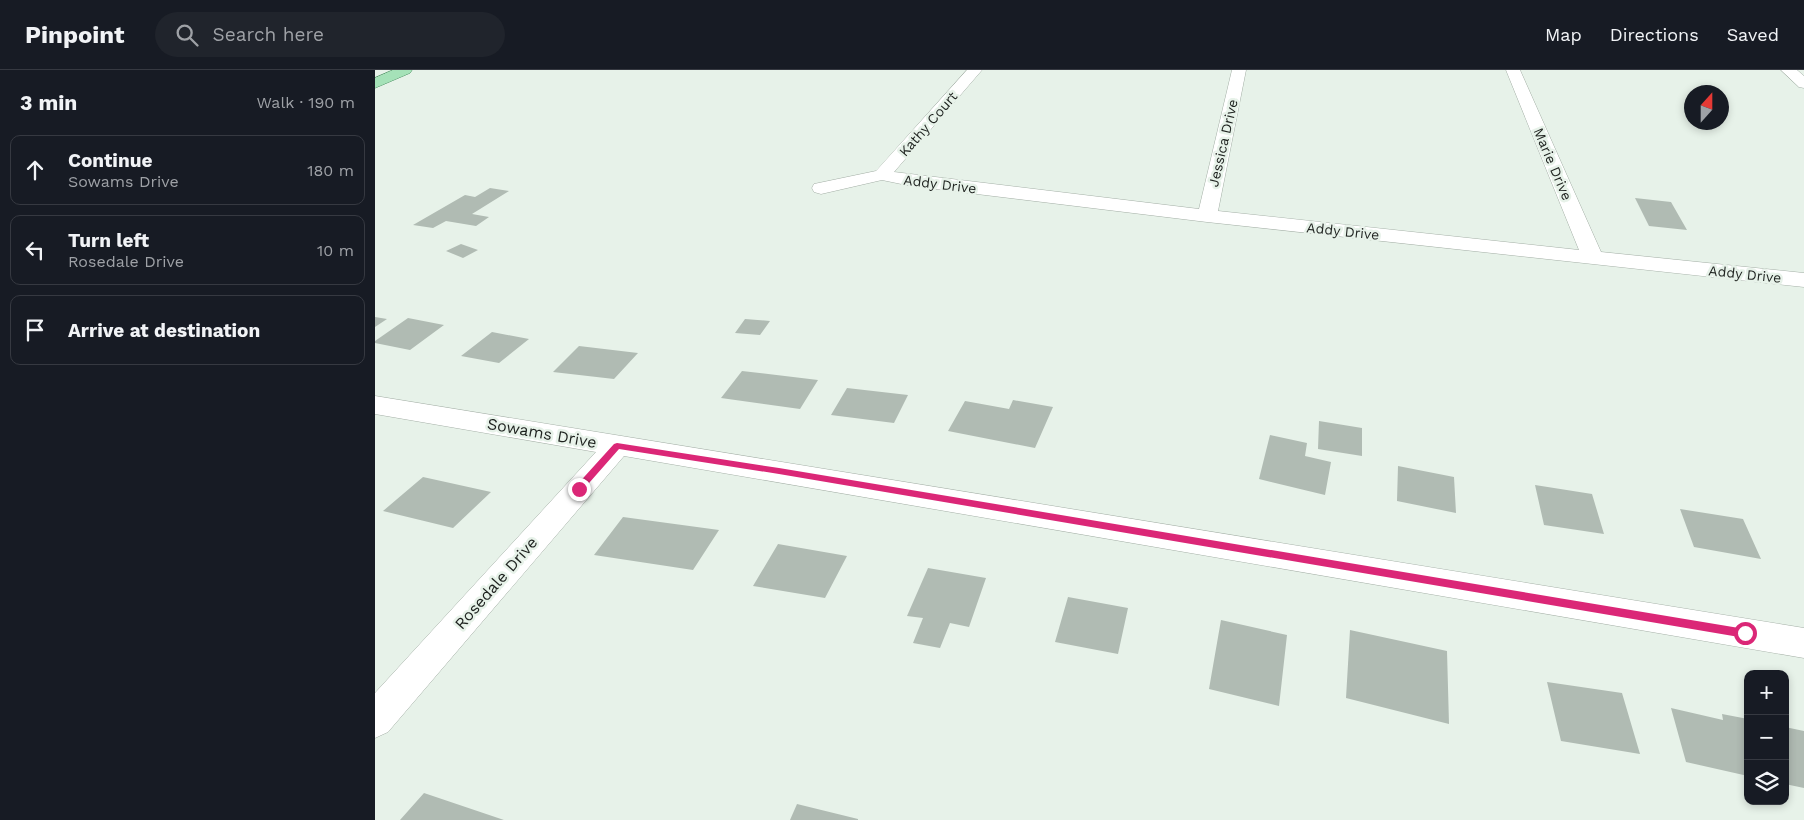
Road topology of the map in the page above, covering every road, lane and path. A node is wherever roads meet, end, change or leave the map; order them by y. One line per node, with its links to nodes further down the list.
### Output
1 (405, 70): 6 (main road)
2 (975, 70): 8 (street, Kathy Court)
3 (1239, 70): 10 (street, Jessica Drive)
4 (1513, 70): 11 (street, Marie Drive)
5 (1788, 70): 7 (street)
6 (375, 84)
7 (1804, 84)
8 (882, 175): 9 (street); 10 (street, Addy Drive)
9 (821, 188)
10 (1207, 216): 11 (street, Addy Drive)
11 (1593, 258): 12 (street, Addy Drive)
12 (1804, 280)
13 (375, 405): 14 (street, Sowams Drive)
14 (617, 446): 15 (street, Sowams Drive); 16 (street, Rosedale Drive)
15 (1804, 643)
16 (375, 720)

